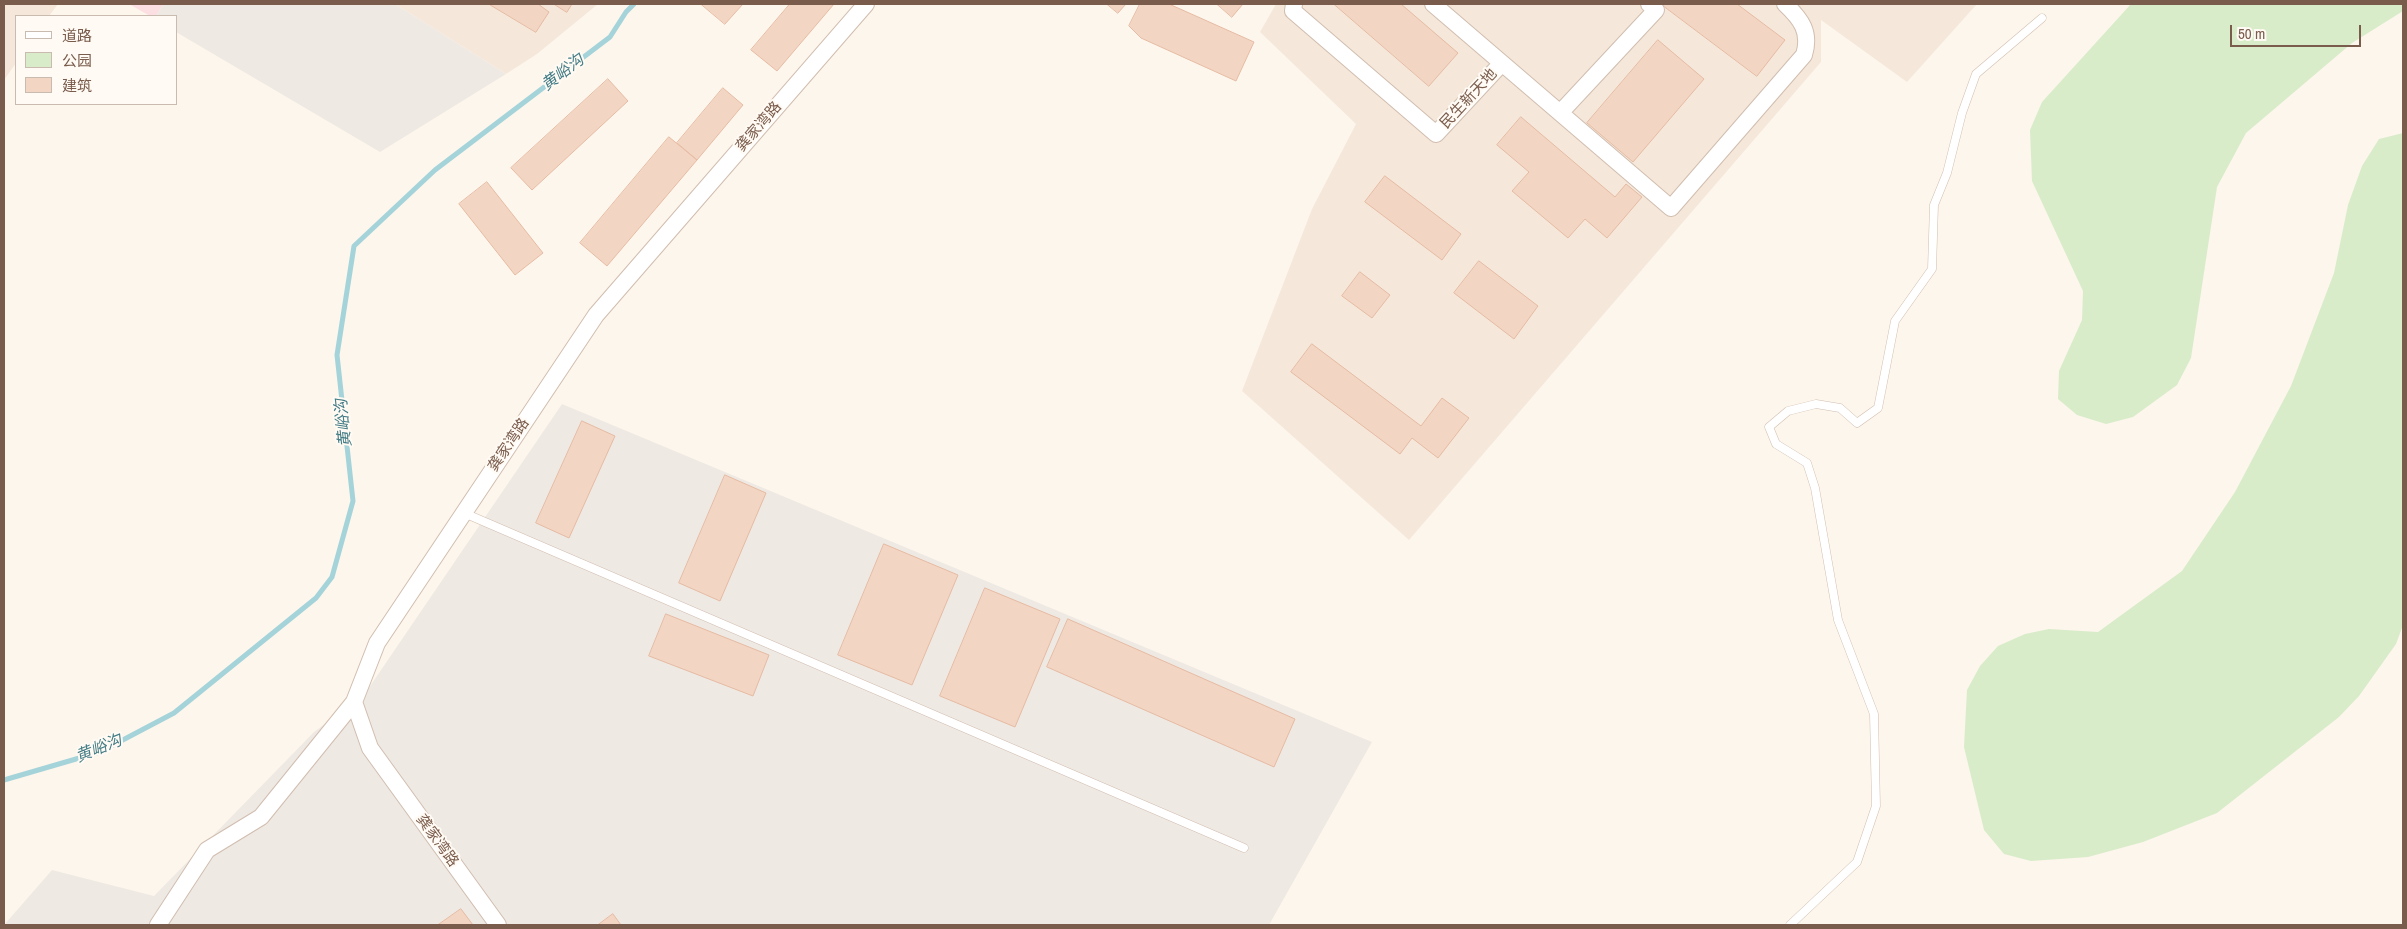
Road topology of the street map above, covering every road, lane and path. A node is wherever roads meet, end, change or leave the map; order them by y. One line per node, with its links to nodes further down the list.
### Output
1 (866, 4): 9 (street, 龚家湾路)
2 (1294, 4): 7 (street, 民生新天地)
3 (1433, 4): 7 (street)
4 (1649, 4): 8 (street)
5 (1784, 4): 8 (street)
6 (2042, 18): 14 (lane)
7 (1502, 63): 8 (street)
8 (1560, 113)
9 (464, 513): 10 (street, 龚家湾路); 11 (lane)
10 (354, 702): 12 (street); 13 (street, 龚家湾路)
11 (1244, 848)
12 (158, 925)
13 (498, 925)
14 (1790, 925)

